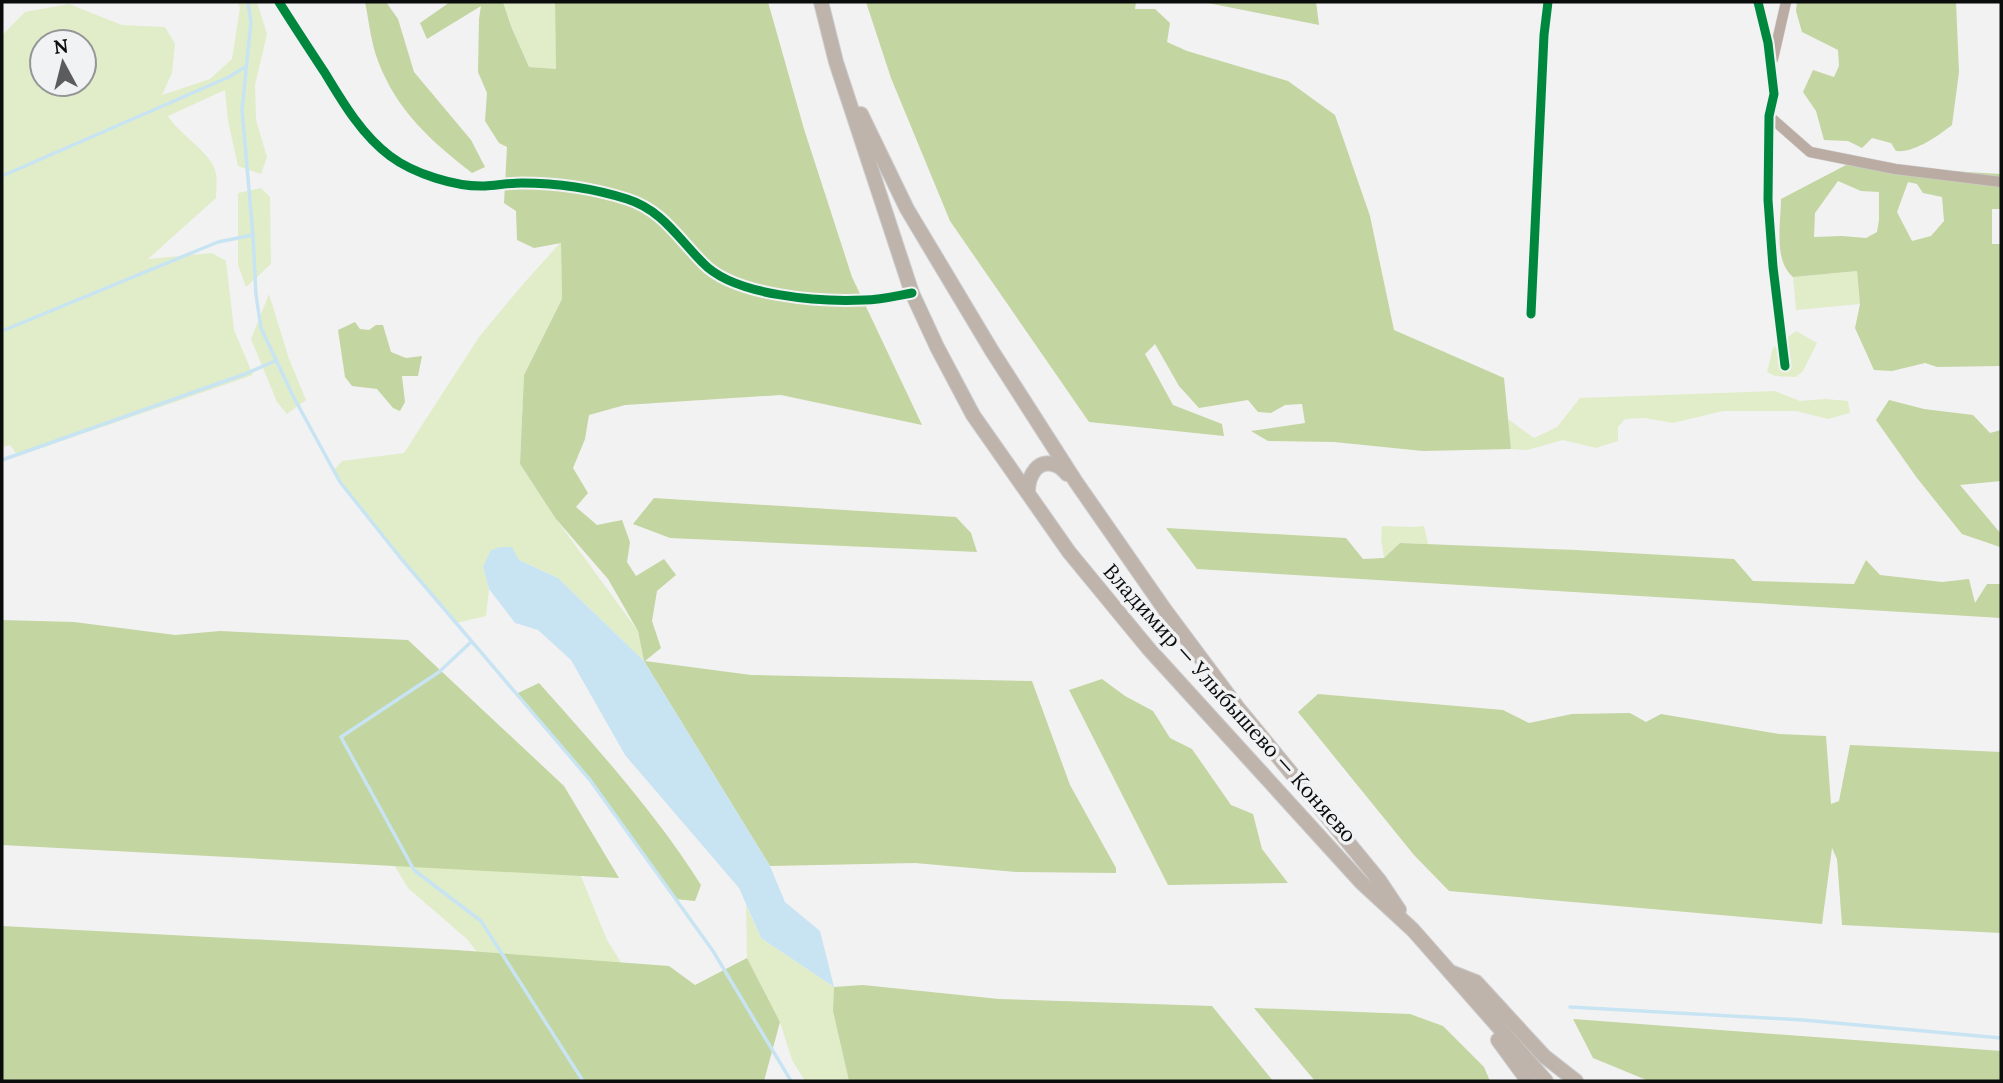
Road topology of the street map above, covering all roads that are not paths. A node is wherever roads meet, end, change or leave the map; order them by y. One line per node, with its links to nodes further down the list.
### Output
1 (279, 2): 9 (street)
2 (1548, 2): 10 (street)
3 (1758, 2): 6 (street)
4 (1786, 2): 6 (street)
5 (821, 3): 9 (main road, Владимир — Улыбышево — Коняево); 12 (main road, Владимир — Улыбышево — Коняево)
6 (1771, 67): 7 (street)
7 (1769, 116): 8 (street); 11 (street)
8 (2001, 181)
9 (912, 293): 13 (main road, Владимир — Улыбышево — Коняево)
10 (1531, 314)
11 (1785, 366)
12 (1076, 482): 13 (main road, Владимир — Улыбышево — Коняево); 14 (main road, Владимир — Улыбышево — Коняево)
13 (1028, 492): 14 (main road, Владимир — Улыбышево — Коняево)
14 (1413, 930): 15 (main road, Владимир — Улыбышево — Коняево)
15 (1448, 971): 16 (main road); 17 (main road, Владимир — Улыбышево — Коняево); 18 (main road)
16 (1528, 1081)
17 (1546, 1081)
18 (1576, 1081)

